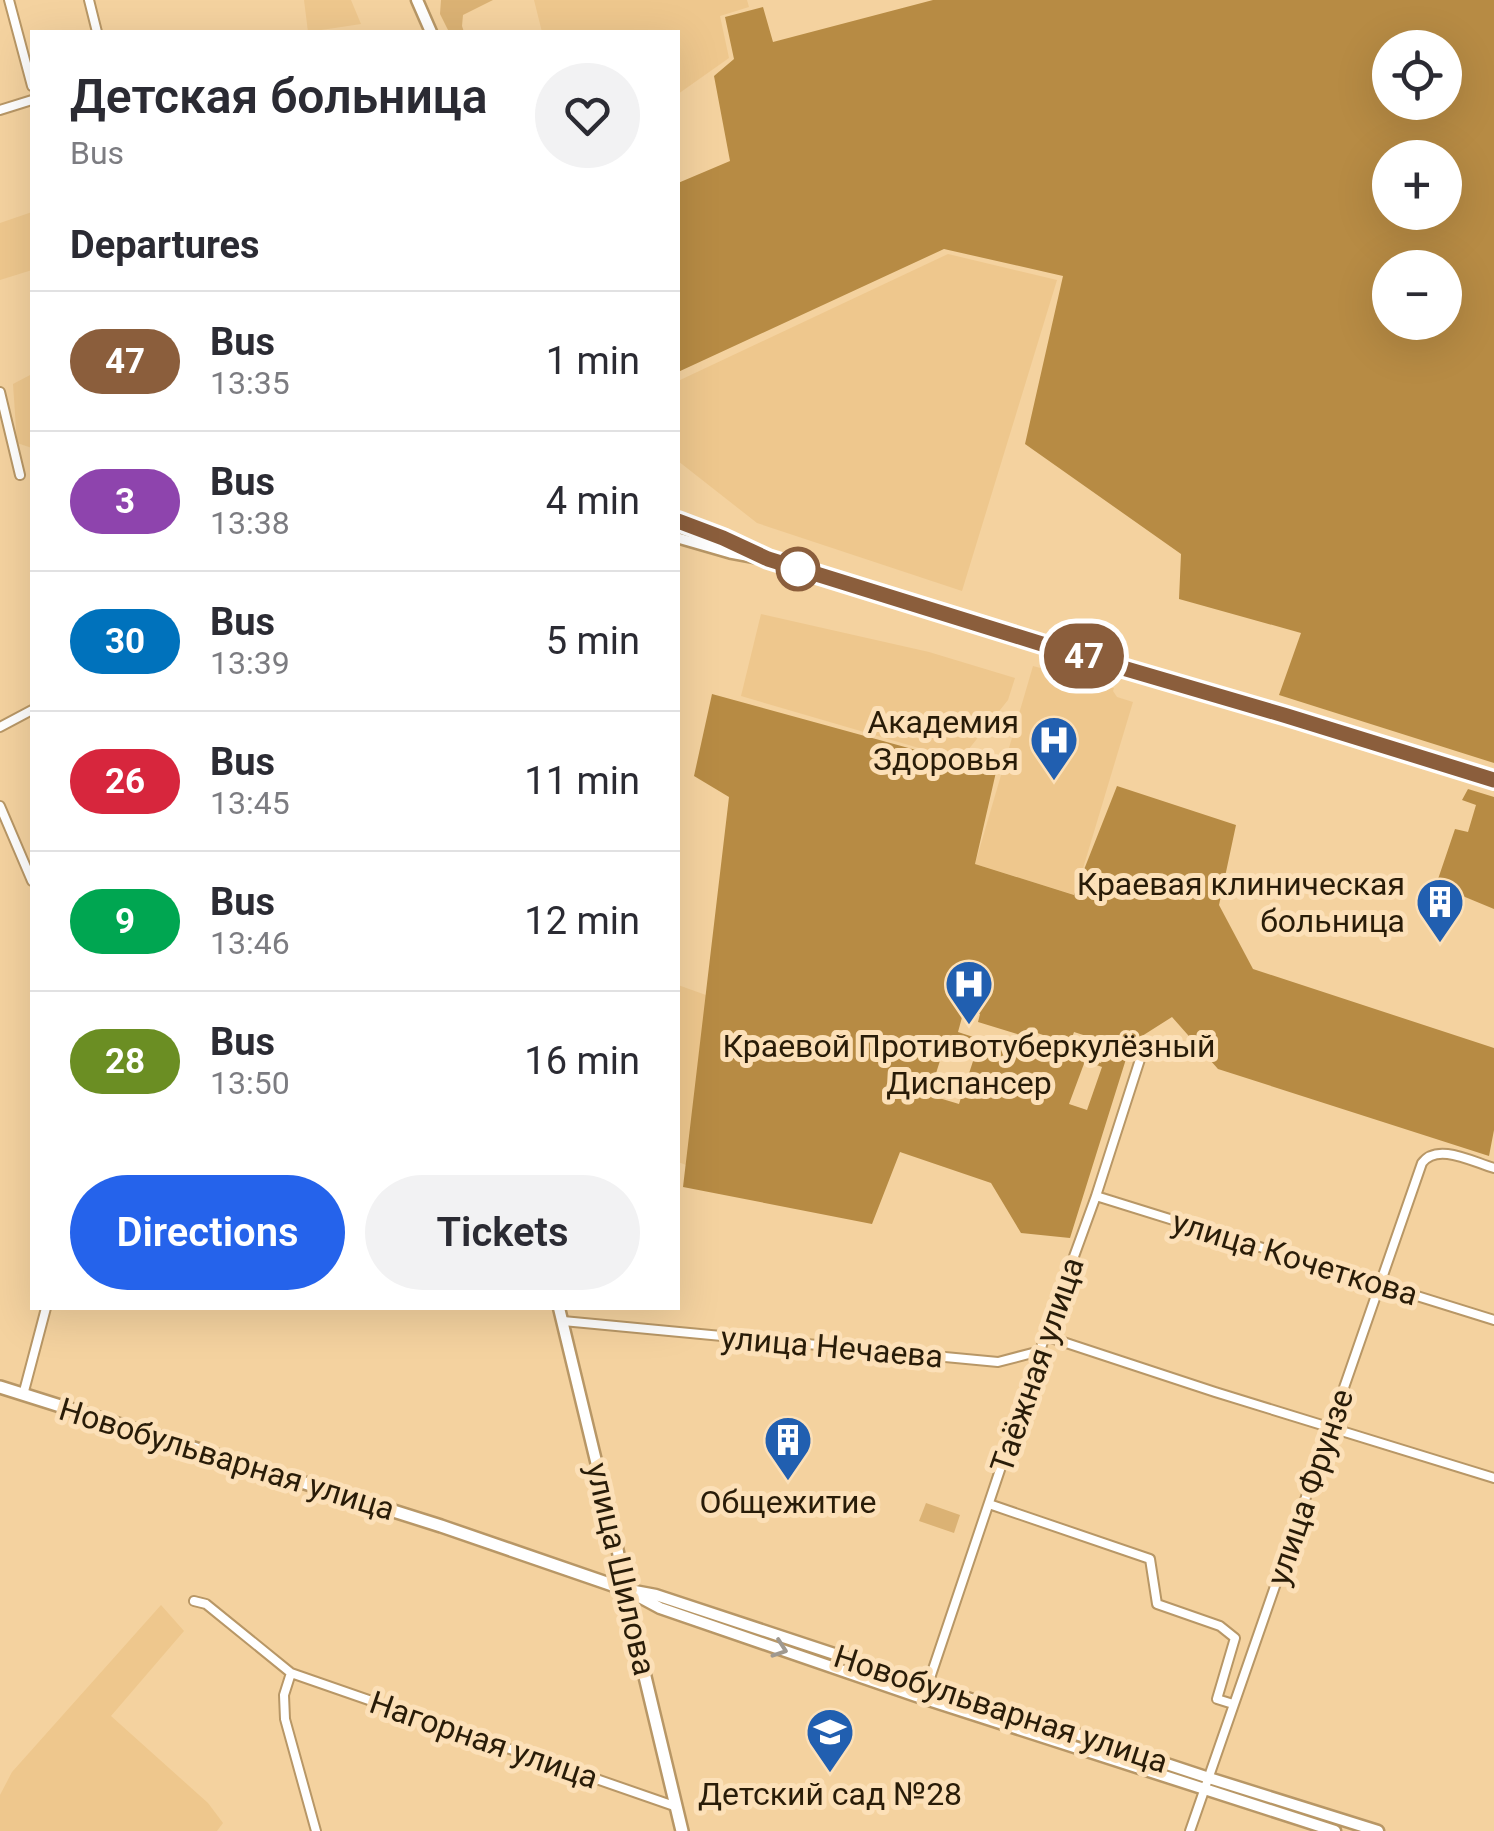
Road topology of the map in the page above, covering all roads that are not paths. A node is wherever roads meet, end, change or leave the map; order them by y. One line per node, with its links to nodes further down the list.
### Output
1 (10, 0): 6 (street)
2 (89, 0): 4 (street)
3 (417, 0): 5 (main road)
4 (97, 30)
5 (430, 30)
6 (30, 78)
7 (30, 101): 8 (street)
8 (0, 110)
9 (0, 392): 10 (street)
10 (2, 408): 11 (street)
11 (20, 474)
12 (680, 523): 14 (street)
13 (680, 539): 14 (street)
14 (768, 559): 17 (street)
15 (30, 711): 16 (street)
16 (0, 727)
17 (1494, 780)
18 (0, 806): 19 (street)
19 (30, 876)
20 (1144, 1047): 22 (street, Таёжная улица)
21 (1494, 1168): 23 (street, улица Фрунзе)
22 (1096, 1196): 23 (street, улица Кочеткова); 28 (street, Таёжная улица)
23 (1382, 1285): 26 (street, улица Кочеткова); 32 (street, улица Фрунзе)
24 (45, 1310): 31 (street)
25 (559, 1310): 27 (main road, улица Шилова)
26 (1494, 1320)
27 (562, 1322): 29 (street, улица Нечаева); 35 (main road, улица Шилова)
28 (1045, 1336): 29 (street, Таёжная улица); 32 (street)
29 (1040, 1351): 34 (street, Таёжная улица)
30 (0, 1388): 31 (main road, Новобульварная улица)
31 (23, 1394): 35 (main road, Новобульварная улица)
32 (1329, 1427): 33 (street); 39 (street, улица Фрунзе)
33 (1494, 1478)
34 (989, 1504): 38 (street, Таёжная улица); 39 (street)
35 (624, 1590): 38 (main road, Новобульварная улица); 41 (main road, Новобульварная улица, one-way to 41); 42 (main road, улица Шилова)
36 (194, 1600): 37 (street)
37 (290, 1673): 42 (street, Нагорная улица); 43 (street)
38 (928, 1684): 40 (main road, Новобульварная улица)
39 (1234, 1704): 40 (street, улица Фрунзе)
40 (1209, 1778): 41 (street, улица Фрунзе); 47 (main road, Новобульварная улица)
41 (1204, 1790): 45 (street, улица Фрунзе); 46 (main road, Новобульварная улица)
42 (677, 1807): 44 (main road, улица Шилова)
43 (316, 1831)
44 (682, 1831)
45 (1190, 1831)
46 (1335, 1831)
47 (1378, 1831)

